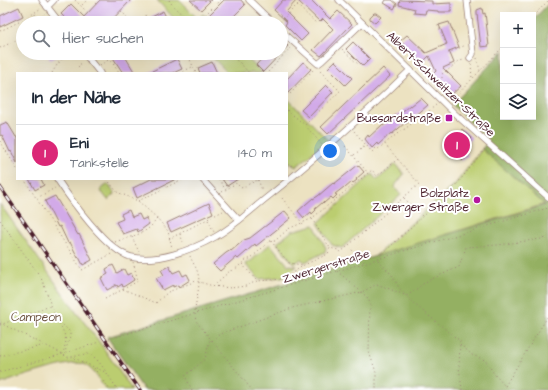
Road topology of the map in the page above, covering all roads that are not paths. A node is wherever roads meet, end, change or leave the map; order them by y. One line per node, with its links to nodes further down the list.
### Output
1 (42, 0): 6 (street)
2 (54, 0): 6 (street)
3 (249, 0): 8 (street)
4 (339, 0): 9 (street, Albert-Schweitzer-Straße)
5 (467, 0): 11 (street)
6 (47, 7): 7 (street)
7 (53, 14)
8 (266, 16)
9 (362, 24): 10 (street); 13 (street, Albert-Schweitzer-Straße)
10 (288, 37)
11 (472, 56)
12 (89, 60): 14 (street)
13 (410, 70): 17 (street, Albert-Schweitzer-Straße); 18 (street)
14 (98, 72)
15 (58, 180): 18 (street)
16 (203, 180): 18 (street)
17 (548, 197)
18 (239, 220)

